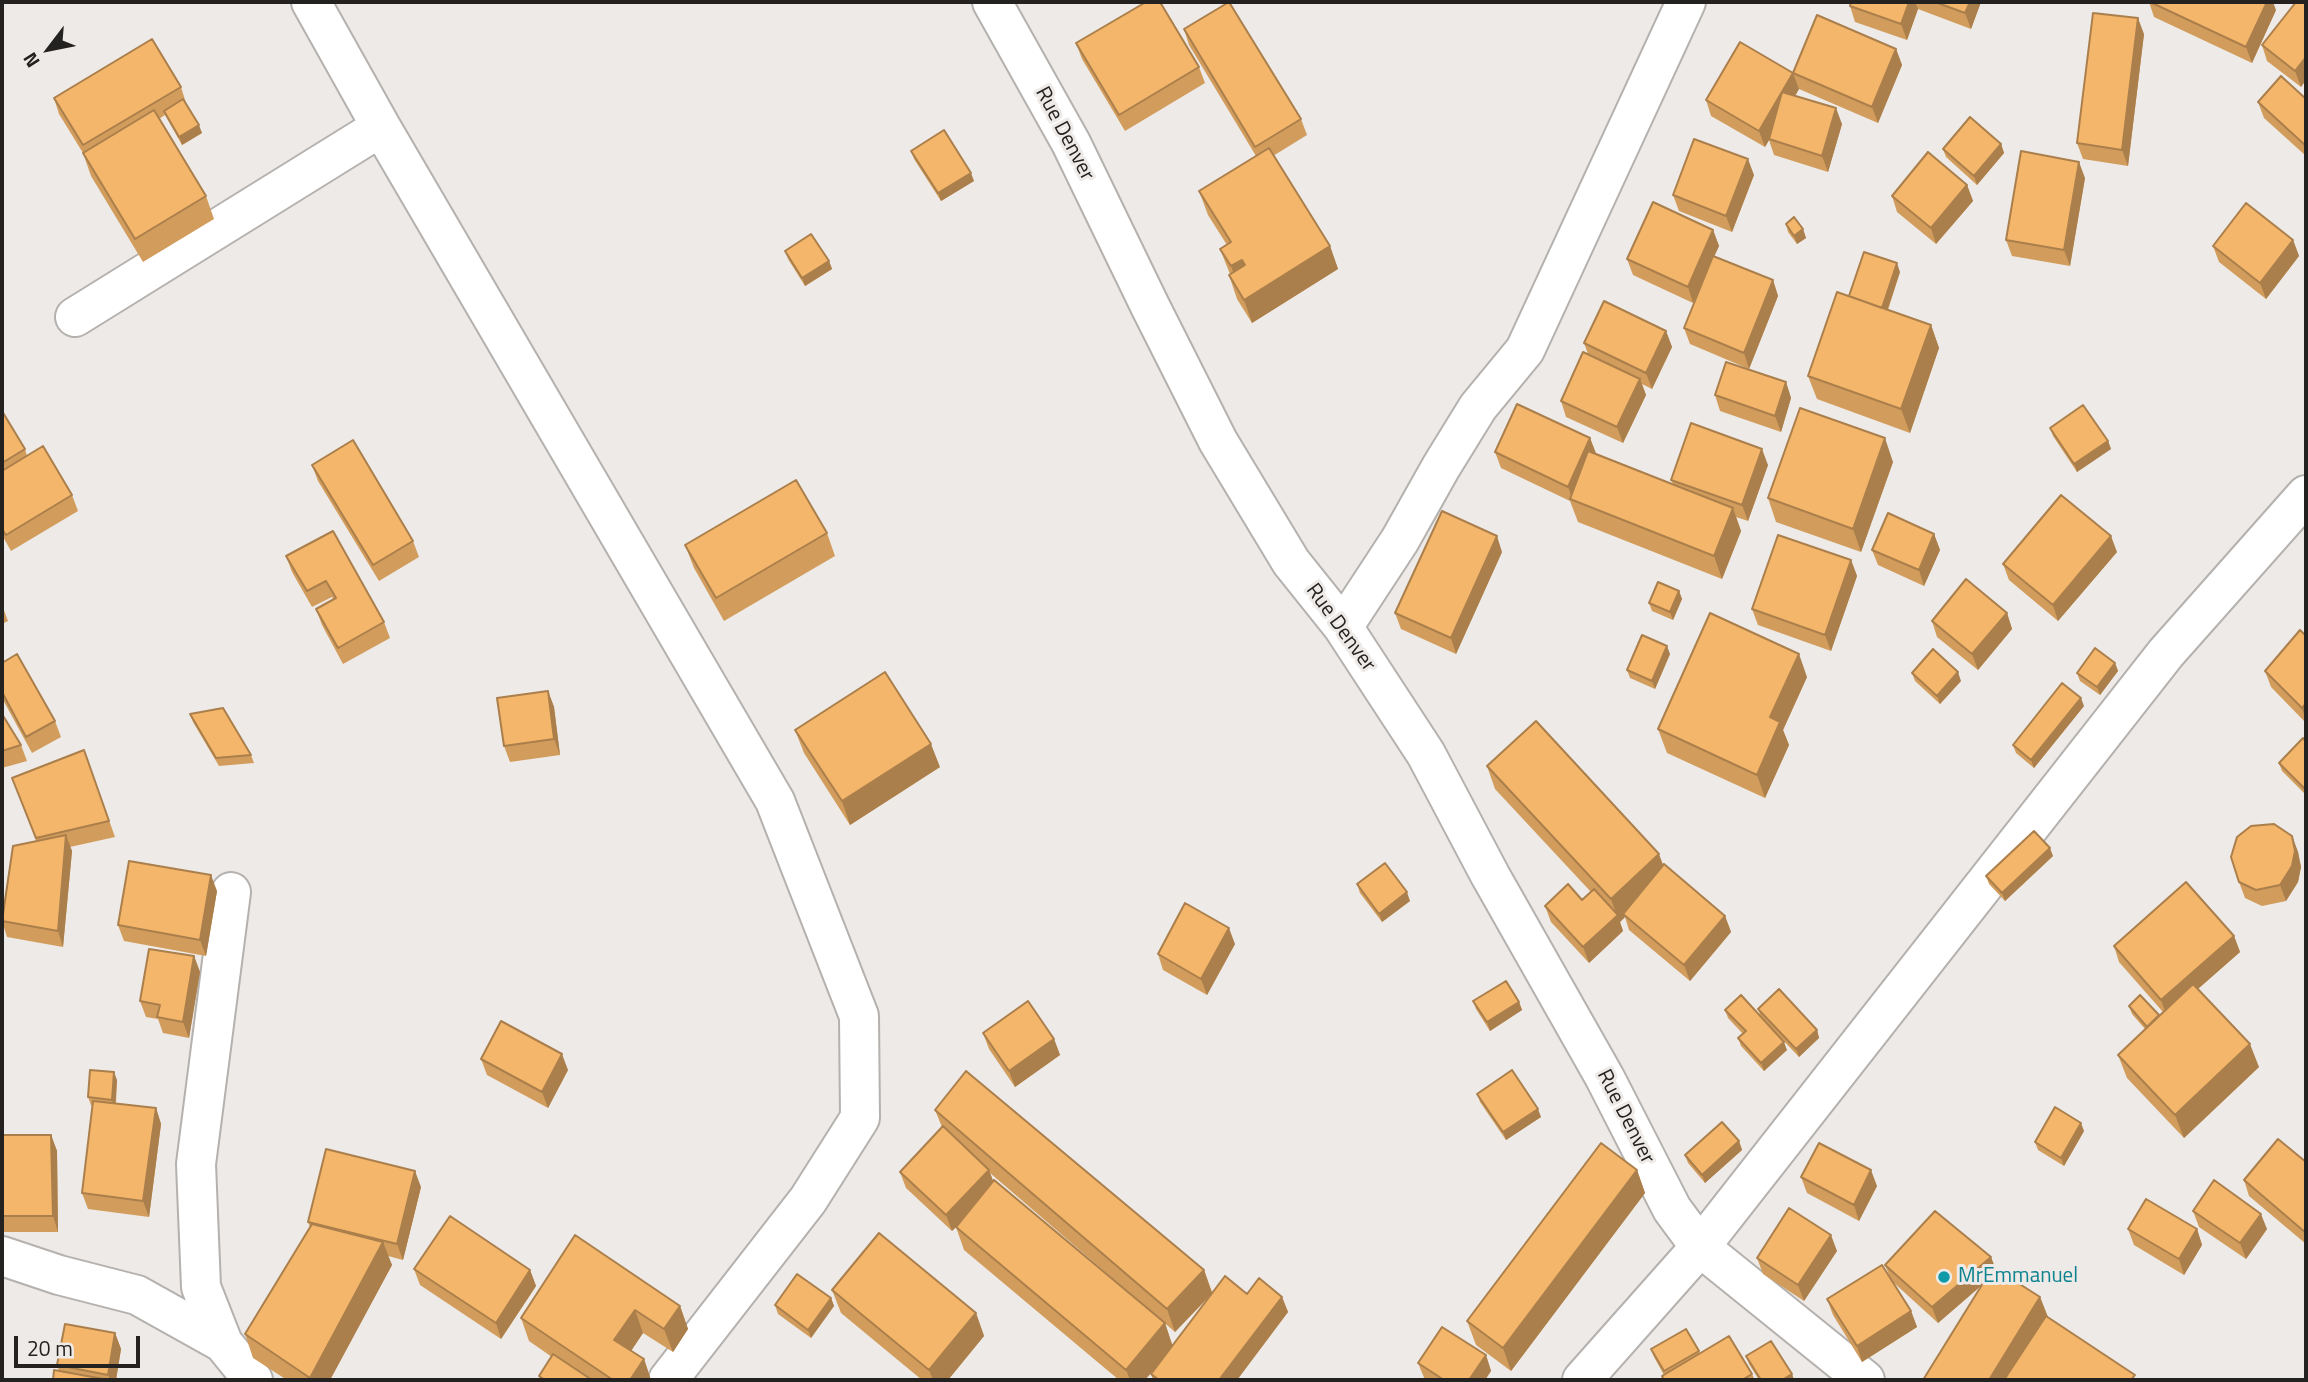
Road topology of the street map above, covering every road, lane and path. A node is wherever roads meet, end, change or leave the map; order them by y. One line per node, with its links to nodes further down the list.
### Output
1 (311, 2): 4 (street)
2 (992, 2): 7 (street, Rue Denver)
3 (1686, 2): 7 (street)
4 (381, 127): 5 (street); 13 (street)
5 (75, 317)
6 (2306, 495): 9 (street)
7 (1343, 627): 9 (street, Rue Denver)
8 (230, 892): 11 (street)
9 (1700, 1247): 14 (street); 15 (street, Rue Denver)
10 (2, 1256): 11 (street)
11 (223, 1343): 12 (street)
12 (253, 1380)
13 (668, 1380)
14 (1582, 1380)
15 (1865, 1380)

